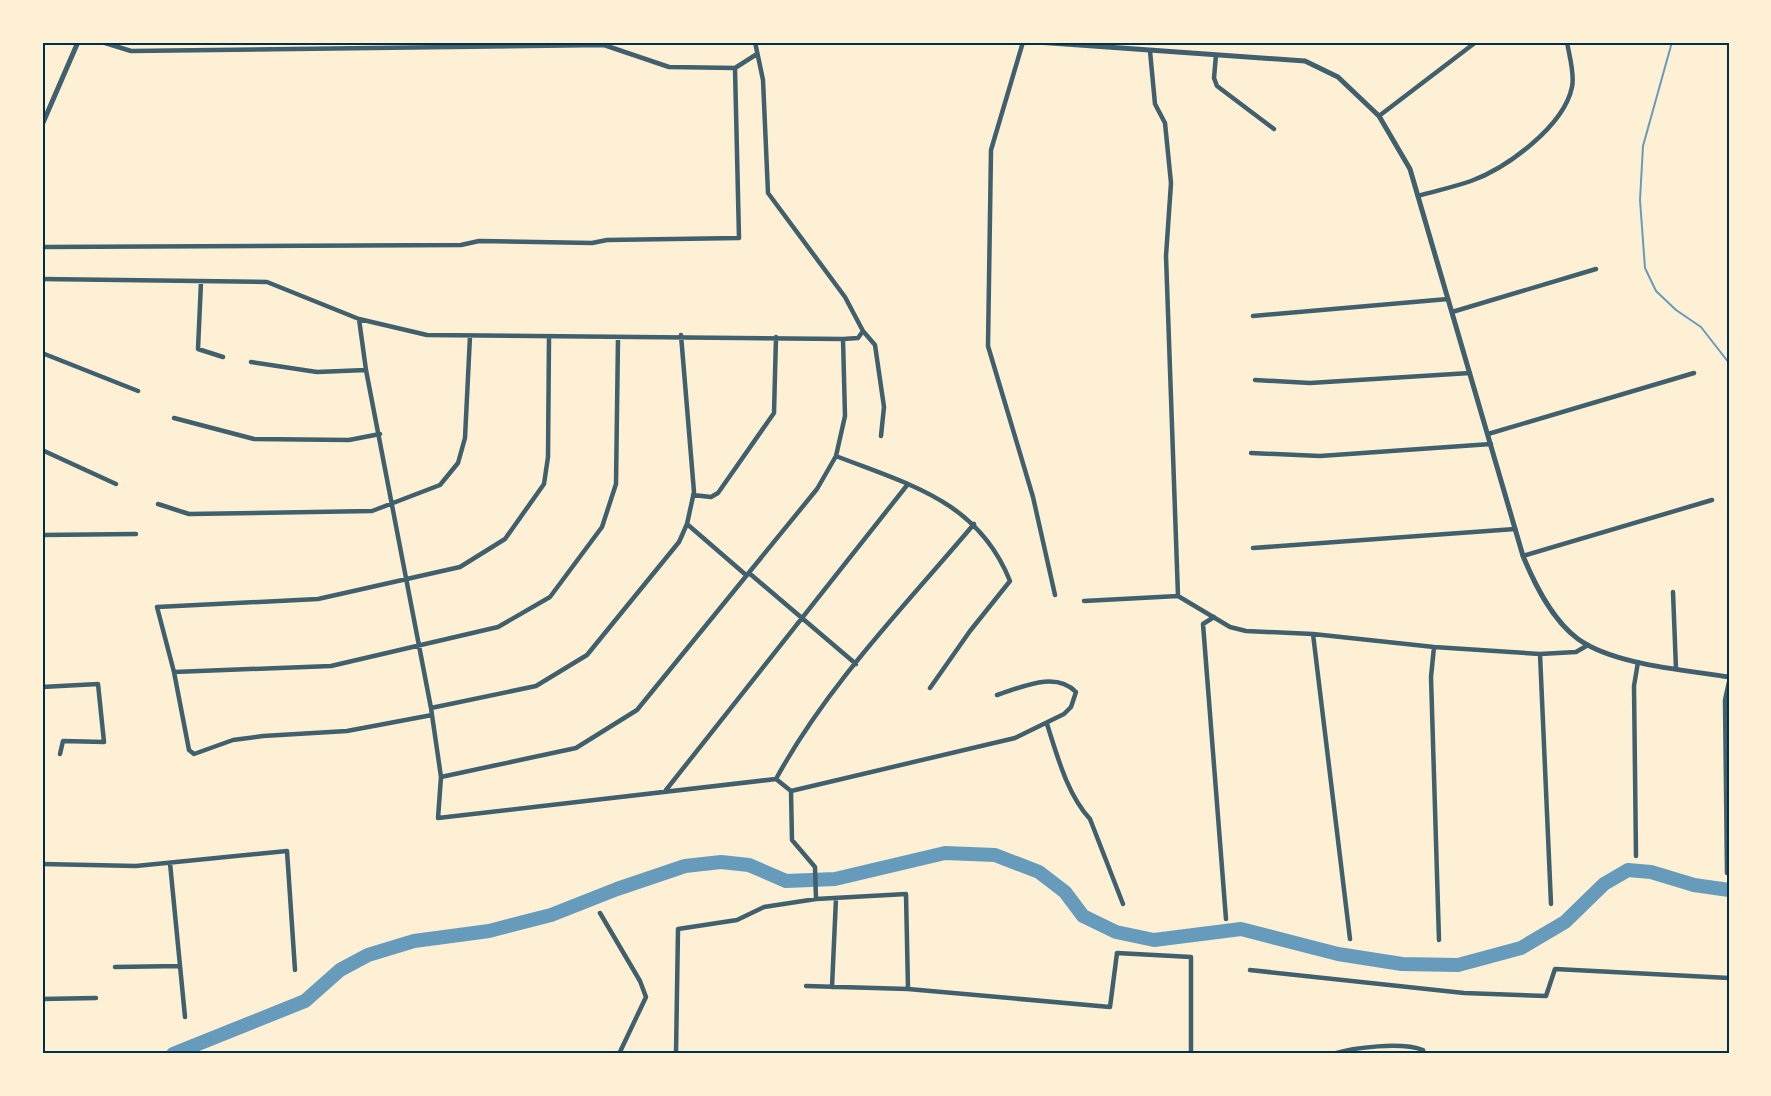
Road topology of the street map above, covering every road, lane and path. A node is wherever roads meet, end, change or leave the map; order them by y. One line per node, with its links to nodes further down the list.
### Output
1 (78, 42): 13 (street)
2 (102, 42): 11 (street)
3 (755, 42): 9 (street)
4 (1023, 42): 63 (street)
5 (1037, 42): 8 (street)
6 (1476, 42): 12 (street)
7 (1567, 42): 15 (street)
8 (1150, 51): 10 (street); 64 (street)
9 (757, 54): 11 (street); 24 (street)
10 (1216, 55): 12 (street); 14 (street)
11 (735, 68): 16 (street)
12 (1379, 116): 15 (street)
13 (42, 124)
14 (1274, 129)
15 (1418, 196): 20 (street)
16 (42, 247)
17 (1596, 269): 21 (street)
18 (42, 279): 19 (street)
19 (201, 282): 23 (street); 32 (street)
20 (1448, 299): 21 (street); 22 (street)
21 (1452, 312): 35 (street)
22 (1253, 316)
23 (359, 319): 26 (street); 34 (street)
24 (863, 331): 30 (street); 42 (street)
25 (681, 335): 28 (street); 29 (street); 49 (street)
26 (471, 336): 27 (street); 51 (street)
27 (549, 337): 29 (street); 61 (street)
28 (776, 337): 30 (street); 49 (street)
29 (618, 338): 69 (street)
30 (843, 339): 46 (street)
31 (42, 353): 38 (street)
32 (223, 357)
33 (251, 362): 34 (street)
34 (366, 370): 40 (street)
35 (1470, 373): 37 (street); 41 (street)
36 (1694, 373): 41 (street)
37 (1255, 380)
38 (138, 391)
39 (174, 418): 40 (street)
40 (380, 434): 51 (street)
41 (1488, 434): 43 (street)
42 (881, 436)
43 (1491, 444): 45 (street); 55 (street)
44 (42, 450): 47 (street)
45 (1251, 453)
46 (836, 456): 48 (street); 60 (street)
47 (116, 484)
48 (908, 484): 54 (street); 66 (street)
49 (693, 495): 53 (street)
50 (1712, 500): 59 (street)
51 (392, 501): 52 (street); 61 (street)
52 (158, 504)
53 (687, 524): 60 (street); 81 (street)
54 (974, 524): 74 (street); 79 (street)
55 (1515, 529): 58 (street); 59 (street)
56 (136, 534): 57 (street)
57 (42, 535)
58 (1253, 548)
59 (1523, 556): 70 (street)
60 (747, 574): 66 (street); 85 (street)
61 (407, 579): 69 (street); 76 (street)
62 (1673, 592): 75 (street)
63 (1054, 595)
64 (1178, 596): 65 (street); 67 (street)
65 (1084, 601)
66 (802, 617): 74 (street); 87 (street)
67 (1214, 617): 68 (street); 98 (street)
68 (1313, 634): 71 (street); 99 (street)
69 (420, 645): 76 (street); 81 (street)
70 (1588, 645): 72 (street); 73 (street)
71 (1434, 647): 72 (street); 100 (street)
72 (1540, 654): 96 (street)
73 (1638, 662): 75 (street); 89 (street)
74 (856, 664): 86 (street)
75 (1676, 669): 77 (street)
76 (174, 672): 82 (street)
77 (1729, 680): 92 (street)
78 (42, 687): 84 (street)
79 (930, 688)
80 (997, 694): 83 (street)
81 (431, 708): 82 (street)
82 (432, 715): 85 (street)
83 (1047, 724): 88 (street); 95 (street)
84 (60, 754)
85 (441, 777): 87 (street)
86 (776, 779): 87 (street); 88 (street)
87 (666, 790)
88 (791, 791): 94 (street)
89 (1636, 856)
90 (170, 863): 91 (street); 101 (street); 103 (street)
91 (42, 864)
92 (1727, 873)
93 (836, 898): 94 (street); 107 (street); 108 (street)
94 (816, 899): 113 (street)
95 (1123, 904)
96 (1551, 904)
97 (600, 913): 112 (street)
98 (1226, 919)
99 (1350, 939)
100 (1439, 940)
101 (180, 966): 102 (street); 111 (street)
102 (115, 967)
103 (295, 970)
104 (1250, 970): 105 (street)
105 (1729, 978)
106 (806, 986): 107 (street)
107 (832, 987): 108 (street)
108 (908, 989): 114 (street)
109 (96, 998): 110 (street)
110 (42, 999)
111 (185, 1017)
112 (619, 1054)
113 (676, 1054)
114 (1191, 1054)
115 (1333, 1054): 116 (street)
116 (1424, 1054)

